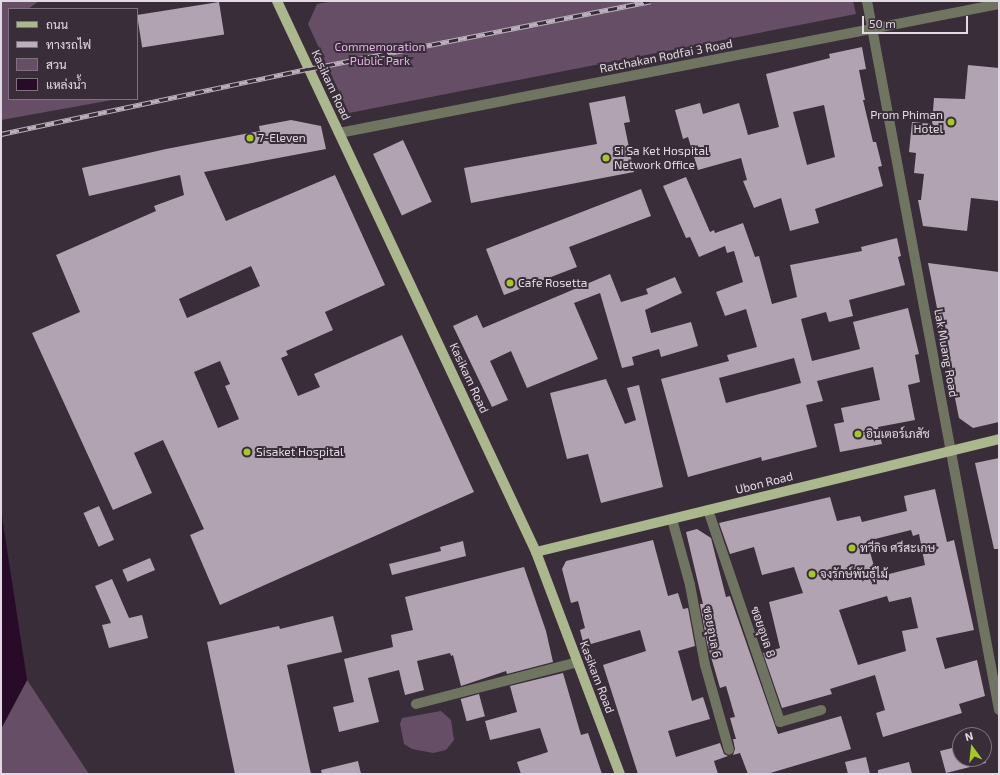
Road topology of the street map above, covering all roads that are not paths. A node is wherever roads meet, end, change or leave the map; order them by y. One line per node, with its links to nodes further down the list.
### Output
1 (277, 1): 5 (main road, Kasikam Road)
2 (867, 1): 4 (street, Lak Muang Road)
3 (999, 4): 4 (street, Ratchakan Rodfai 3 Road)
4 (873, 29): 5 (street, Ratchakan Rodfai 3 Road); 7 (street, Lak Muang Road)
5 (338, 133): 10 (main road, Kasikam Road)
6 (999, 439): 7 (main road, Ubon Road)
7 (951, 451): 8 (main road, Ubon Road); 14 (street, Lak Muang Road)
8 (708, 510): 9 (main road, Ubon Road); 13 (street, ซอยอุบล 8)
9 (672, 519): 10 (main road, Ubon Road); 15 (street, ซอยอุบล 6)
10 (536, 552): 11 (main road, Kasikam Road)
11 (578, 662): 12 (street); 16 (main road, Kasikam Road)
12 (416, 704)
13 (821, 710)
14 (999, 710)
15 (729, 750)
16 (620, 774)

